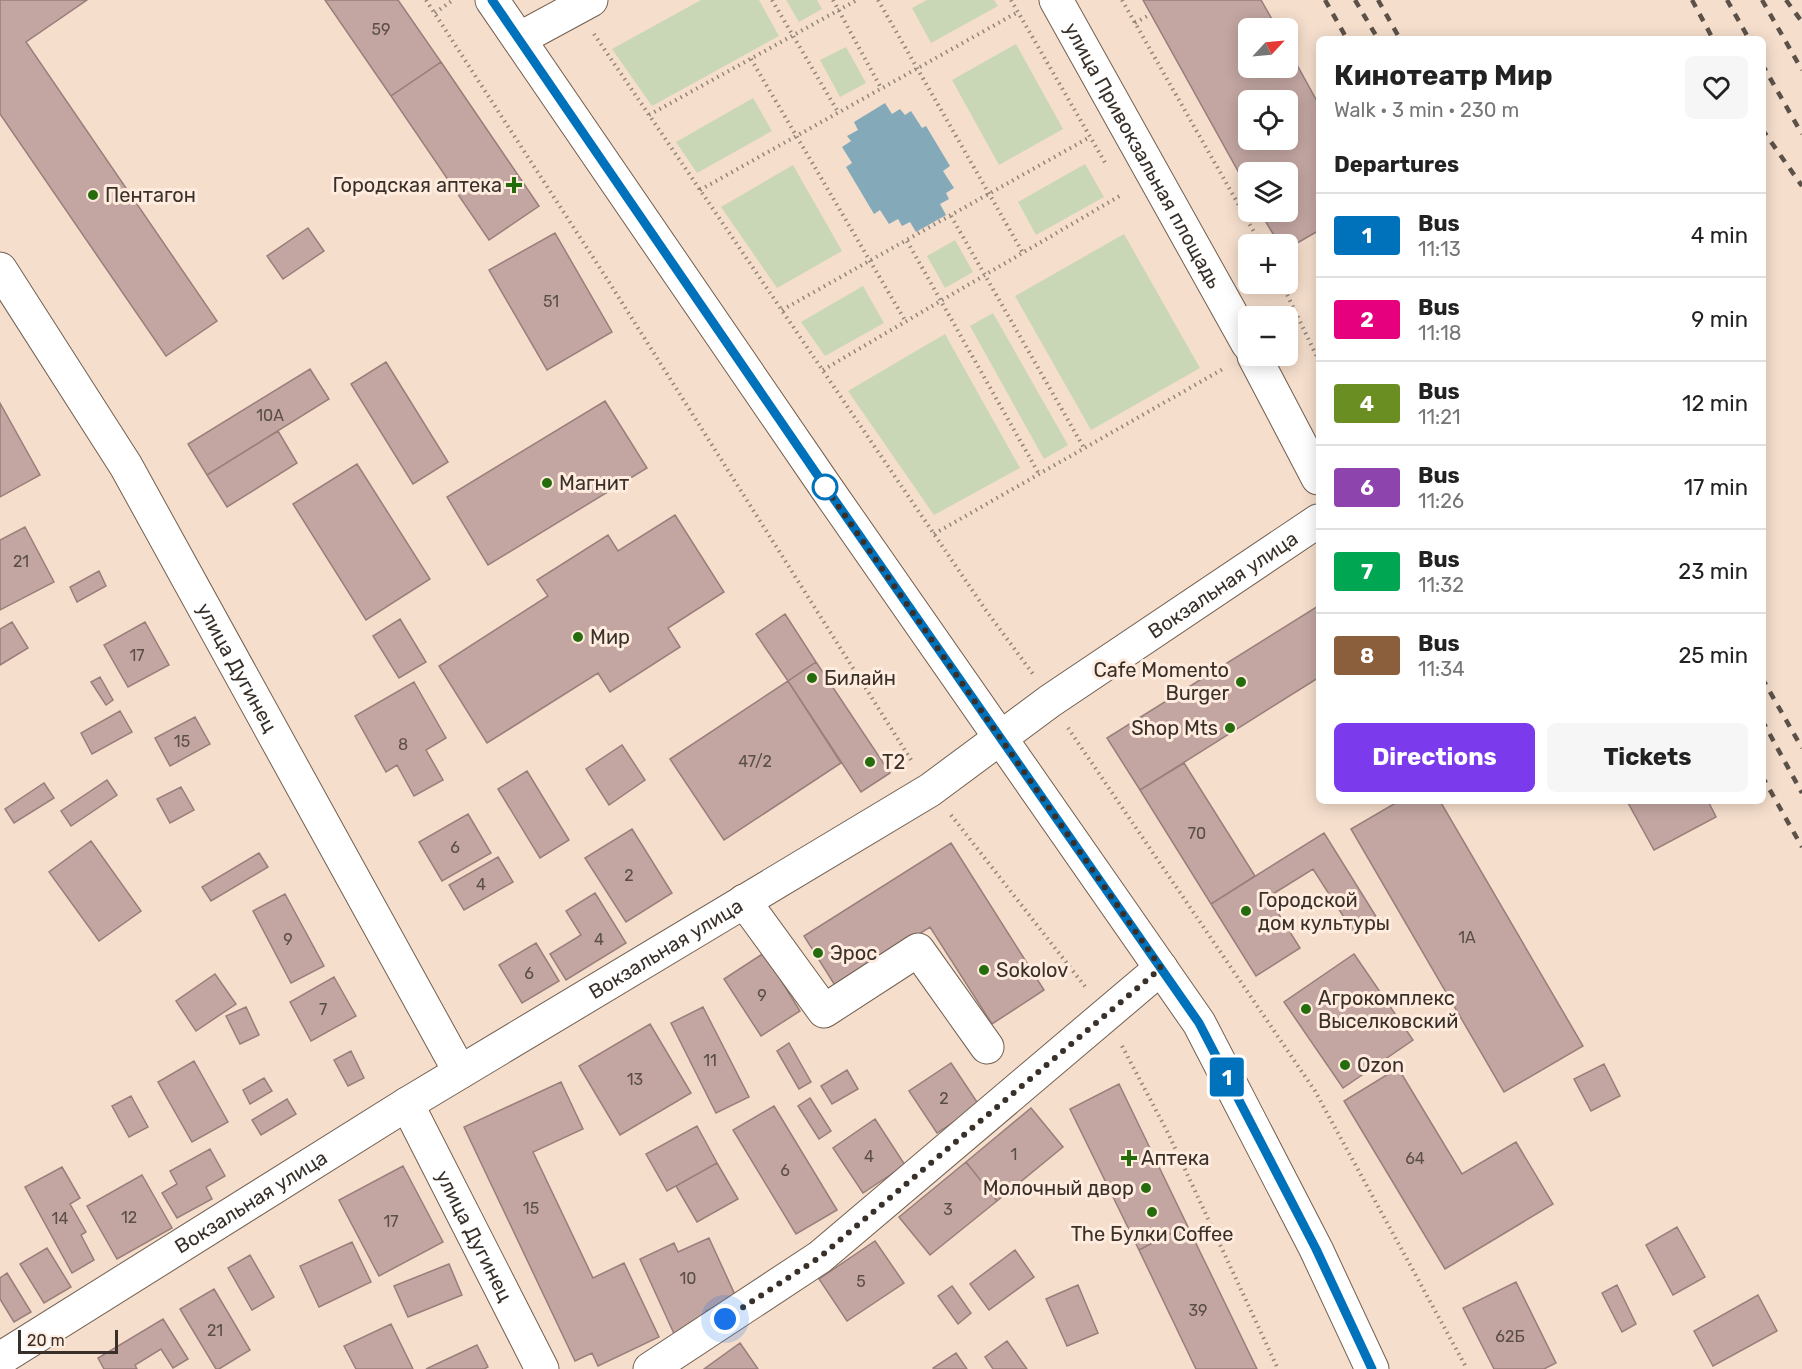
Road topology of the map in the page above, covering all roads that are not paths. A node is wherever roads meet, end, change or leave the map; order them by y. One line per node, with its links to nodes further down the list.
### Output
1 (492, 0): 4 (street)
2 (591, 0): 4 (street)
3 (1056, 0): 6 (street, улица Привокзальная площадь)
4 (519, 39): 10 (street)
5 (0, 269): 14 (street, улица Дугинец)
6 (1238, 326)
7 (1259, 366): 8 (street)
8 (1316, 474)
9 (1316, 522): 10 (street, Вокзальная улица)
10 (999, 739): 11 (street, Вокзальная улица); 12 (street)
11 (744, 901): 13 (street); 14 (street, Вокзальная улица)
12 (1161, 968): 18 (street); 19 (street)
13 (987, 1047)
14 (460, 1072): 15 (street, Вокзальная улица)
15 (407, 1104): 16 (street, Вокзальная улица); 17 (street, улица Дугинец)
16 (0, 1359)
17 (542, 1369)
18 (650, 1369)
19 (1372, 1369)

